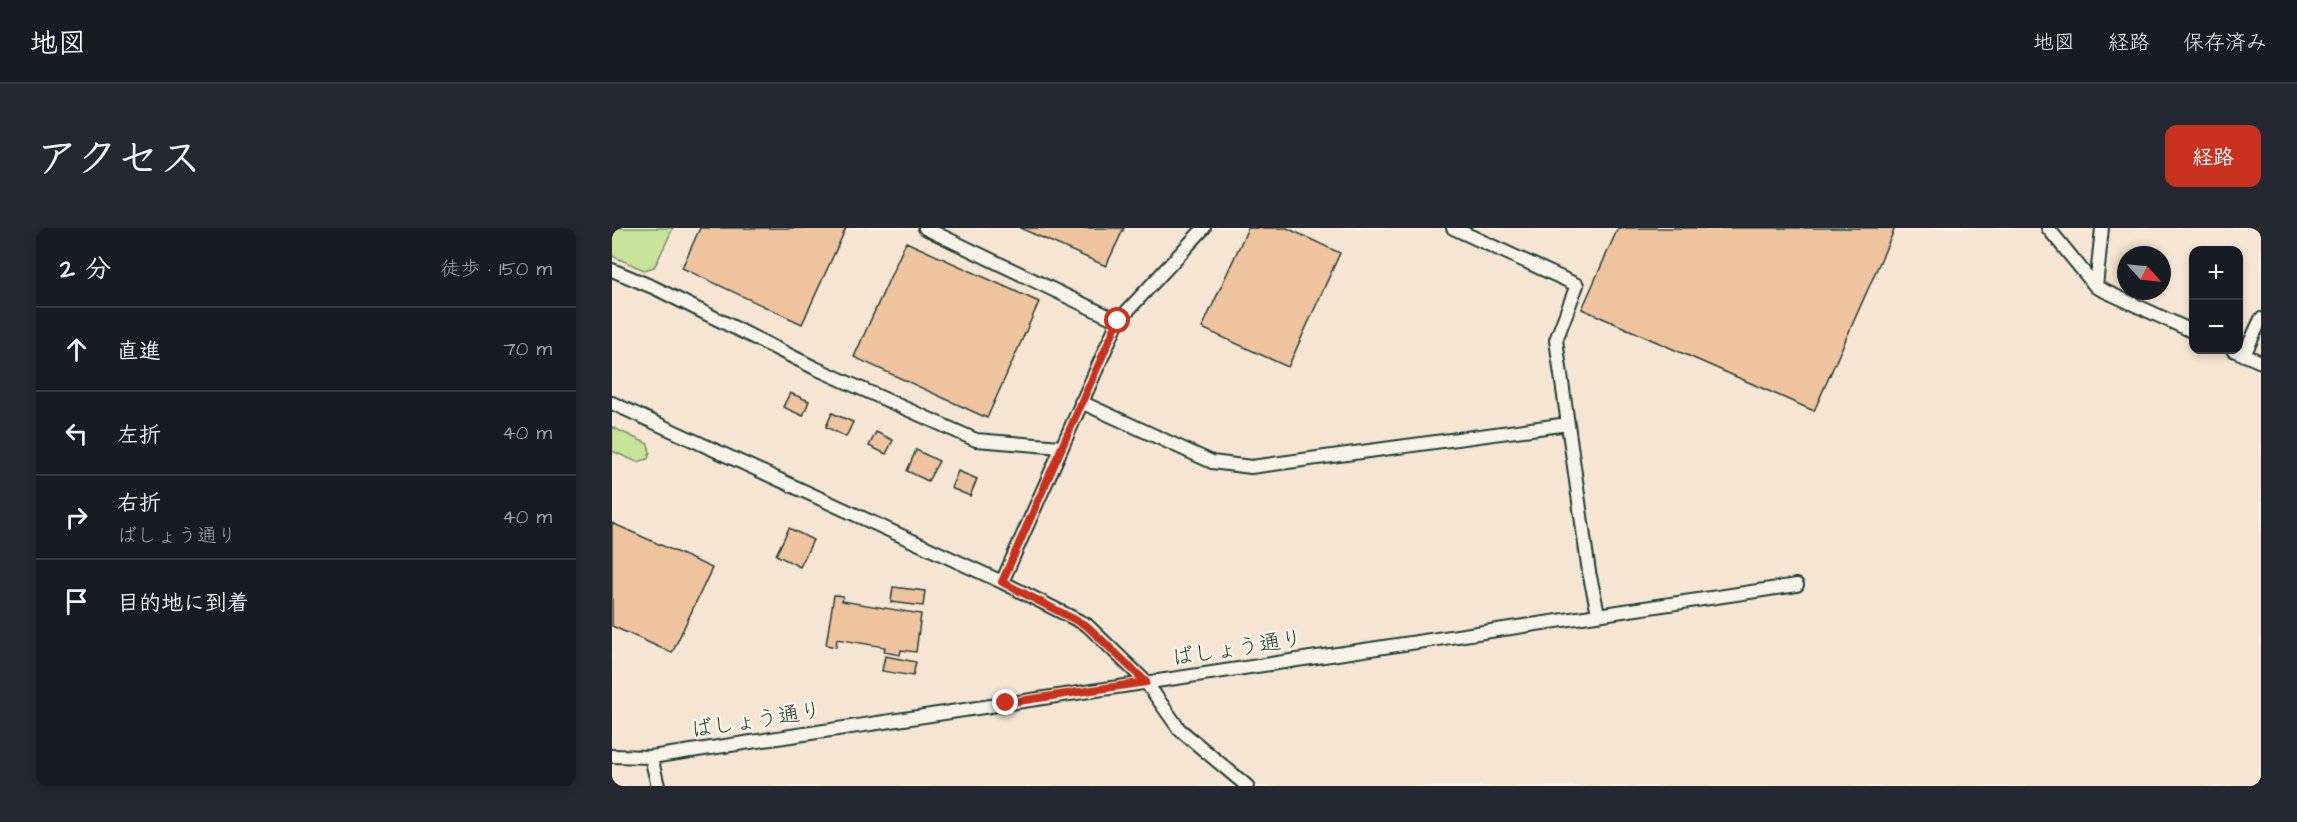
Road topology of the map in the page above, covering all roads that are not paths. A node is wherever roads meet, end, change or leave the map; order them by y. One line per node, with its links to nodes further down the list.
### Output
1 (925, 228): 9 (lane)
2 (1204, 228): 9 (lane)
3 (1453, 228): 16 (lane)
4 (2048, 228): 7 (lane)
5 (2102, 228): 7 (lane)
6 (612, 270): 17 (lane)
7 (2096, 287): 10 (lane)
8 (2261, 319): 11 (lane)
9 (1118, 321): 14 (lane)
10 (2189, 330)
11 (2243, 345)
12 (2243, 354): 13 (lane)
13 (2261, 362)
14 (1081, 402): 16 (lane); 17 (lane)
15 (612, 403): 18 (lane)
16 (1568, 424): 20 (lane)
17 (1061, 447): 18 (lane)
18 (1002, 582): 21 (lane)
19 (1797, 585): 20 (lane, ばしょう通り)
20 (1598, 613): 21 (lane, ばしょう通り)
21 (1146, 682): 23 (lane, ばしょう通り); 25 (lane)
22 (612, 756): 23 (lane, ばしょう通り)
23 (651, 757): 24 (lane)
24 (658, 786)
25 (1247, 786)

